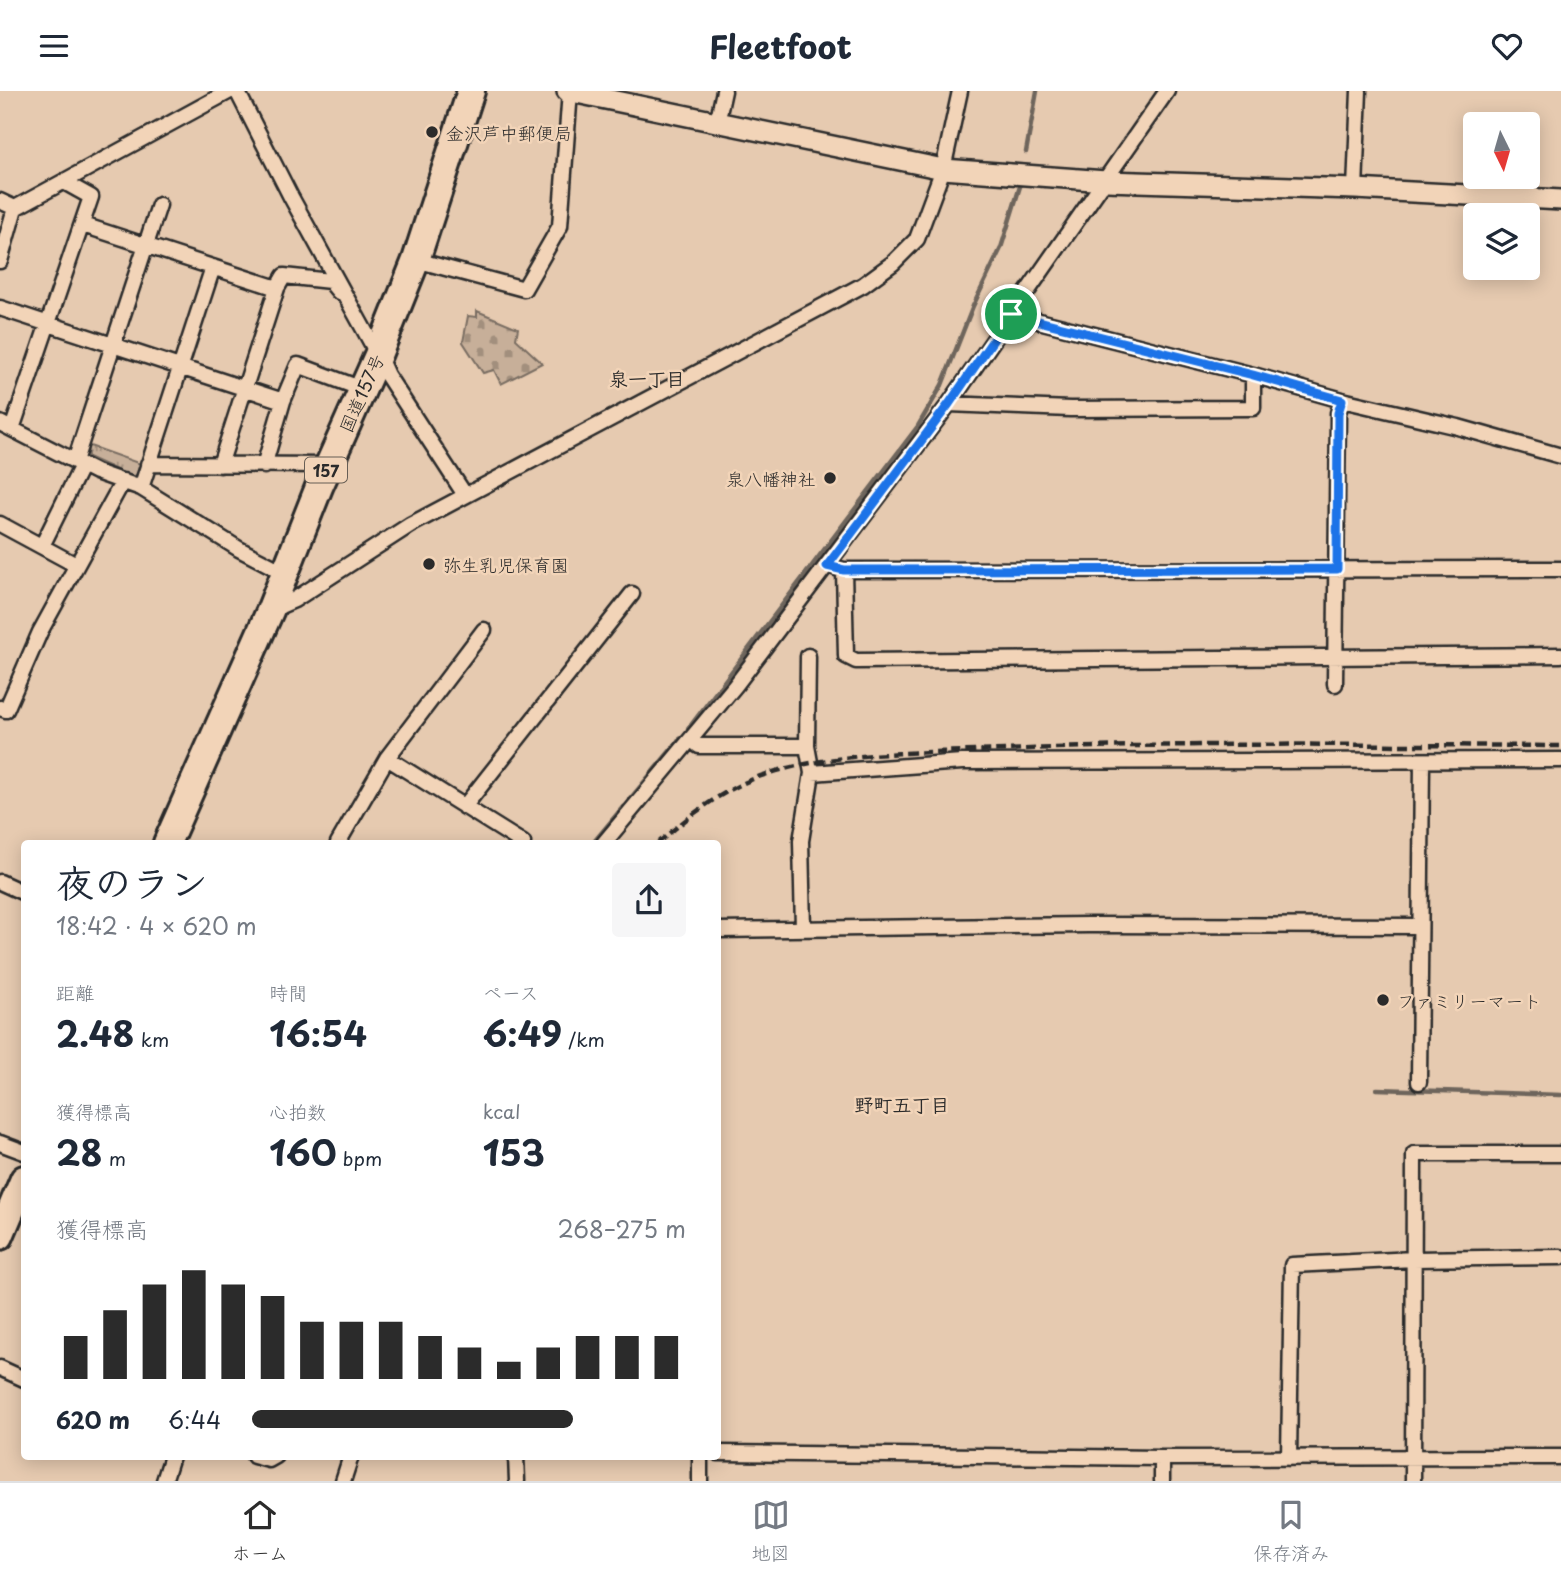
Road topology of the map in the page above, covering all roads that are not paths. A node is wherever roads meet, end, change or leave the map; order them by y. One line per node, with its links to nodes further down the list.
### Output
1 (230, 91): 12 (street)
2 (237, 91): 24 (street)
3 (471, 91): 20 (highway, 国道157号 / 157)
4 (568, 91): 9 (street); 20 (street)
5 (724, 91): 9 (street)
6 (960, 91): 10 (street)
7 (1167, 91): 11 (street)
8 (1359, 91): 13 (street)
9 (717, 123): 10 (street)
10 (943, 169): 11 (street); 46 (street)
11 (1106, 181): 13 (street); 26 (street)
12 (64, 182): 17 (street); 18 (street)
13 (1354, 189): 14 (street)
14 (1561, 199)
15 (0, 201): 17 (street)
16 (159, 205): 19 (street)
17 (15, 208): 21 (street)
18 (83, 225): 19 (street); 27 (street)
19 (146, 246): 22 (street); 28 (street)
20 (416, 260): 29 (highway, 国道157号 / 157)
21 (0, 261)
22 (213, 267): 23 (street); 30 (street)
23 (278, 288): 24 (street); 33 (street)
24 (352, 306): 29 (street)
25 (0, 308): 27 (street)
26 (1011, 314): 31 (street); 36 (street)
27 (48, 325): 28 (street); 37 (street)
28 (113, 347): 30 (street); 39 (street)
29 (378, 355): 32 (highway, 国道157号 / 157); 46 (street)
30 (179, 368): 33 (street); 40 (street)
31 (1253, 375): 34 (street); 36 (street)
32 (362, 389): 35 (street); 42 (highway, 国道157号 / 157)
33 (246, 390): 35 (street); 41 (street)
34 (1342, 400): 38 (street); 51 (street)
35 (283, 401): 43 (street)
36 (949, 404): 50 (street)
37 (6, 426): 39 (street)
38 (1561, 456)
39 (78, 463): 44 (street); 48 (street)
40 (148, 464): 41 (street); 45 (street)
41 (220, 465): 43 (street)
42 (329, 465): 43 (street); 54 (highway, 国道157号 / 157)
43 (264, 466)
44 (123, 481): 45 (street); 49 (street)
45 (141, 488): 54 (street)
46 (466, 495): 56 (street)
47 (0, 524): 48 (street)
48 (42, 546): 49 (street)
49 (76, 565): 62 (street)
50 (827, 566): 53 (street); 63 (street)
51 (1337, 569): 52 (street); 53 (street); 60 (street)
52 (1561, 569)
53 (844, 570): 60 (street)
54 (285, 573): 56 (highway, 国道157号 / 157)
55 (632, 594): 69 (street)
56 (270, 611): 70 (highway, 国道157号 / 157)
57 (484, 629): 65 (street)
58 (1561, 655): 60 (street)
59 (808, 656): 64 (street)
60 (1336, 657): 61 (street)
61 (1335, 684)
62 (0, 708)
63 (691, 739): 64 (street); 73 (street)
64 (807, 745): 68 (street)
65 (387, 758): 69 (street); 71 (street)
66 (1561, 760): 67 (street)
67 (1422, 761): 68 (street); 76 (street)
68 (811, 773): 77 (street)
69 (464, 807): 72 (street)
70 (172, 840)
71 (340, 840)
72 (518, 840)
73 (607, 840)
74 (0, 882): 75 (street)
75 (21, 892)
76 (1420, 926): 77 (street); 79 (street)
77 (803, 929): 78 (street)
78 (721, 930)
79 (1419, 1082)
80 (0, 1143): 81 (street)
81 (21, 1152)
82 (1561, 1154): 86 (street)
83 (21, 1186): 84 (highway)
84 (0, 1235)
85 (1561, 1258): 86 (street)
86 (1414, 1259): 92 (street); 93 (street)
87 (0, 1368): 88 (street)
88 (21, 1378)
89 (721, 1453): 91 (street)
90 (1561, 1457): 93 (street)
91 (1162, 1458): 92 (street); 102 (street)
92 (1289, 1458): 93 (street)
93 (1413, 1458): 103 (street)
94 (171, 1460): 98 (street)
95 (350, 1460): 99 (street)
96 (516, 1460): 100 (street)
97 (699, 1460): 101 (street)
98 (164, 1481)
99 (344, 1481)
100 (517, 1481)
101 (700, 1481)
102 (1162, 1481)
103 (1413, 1481)

